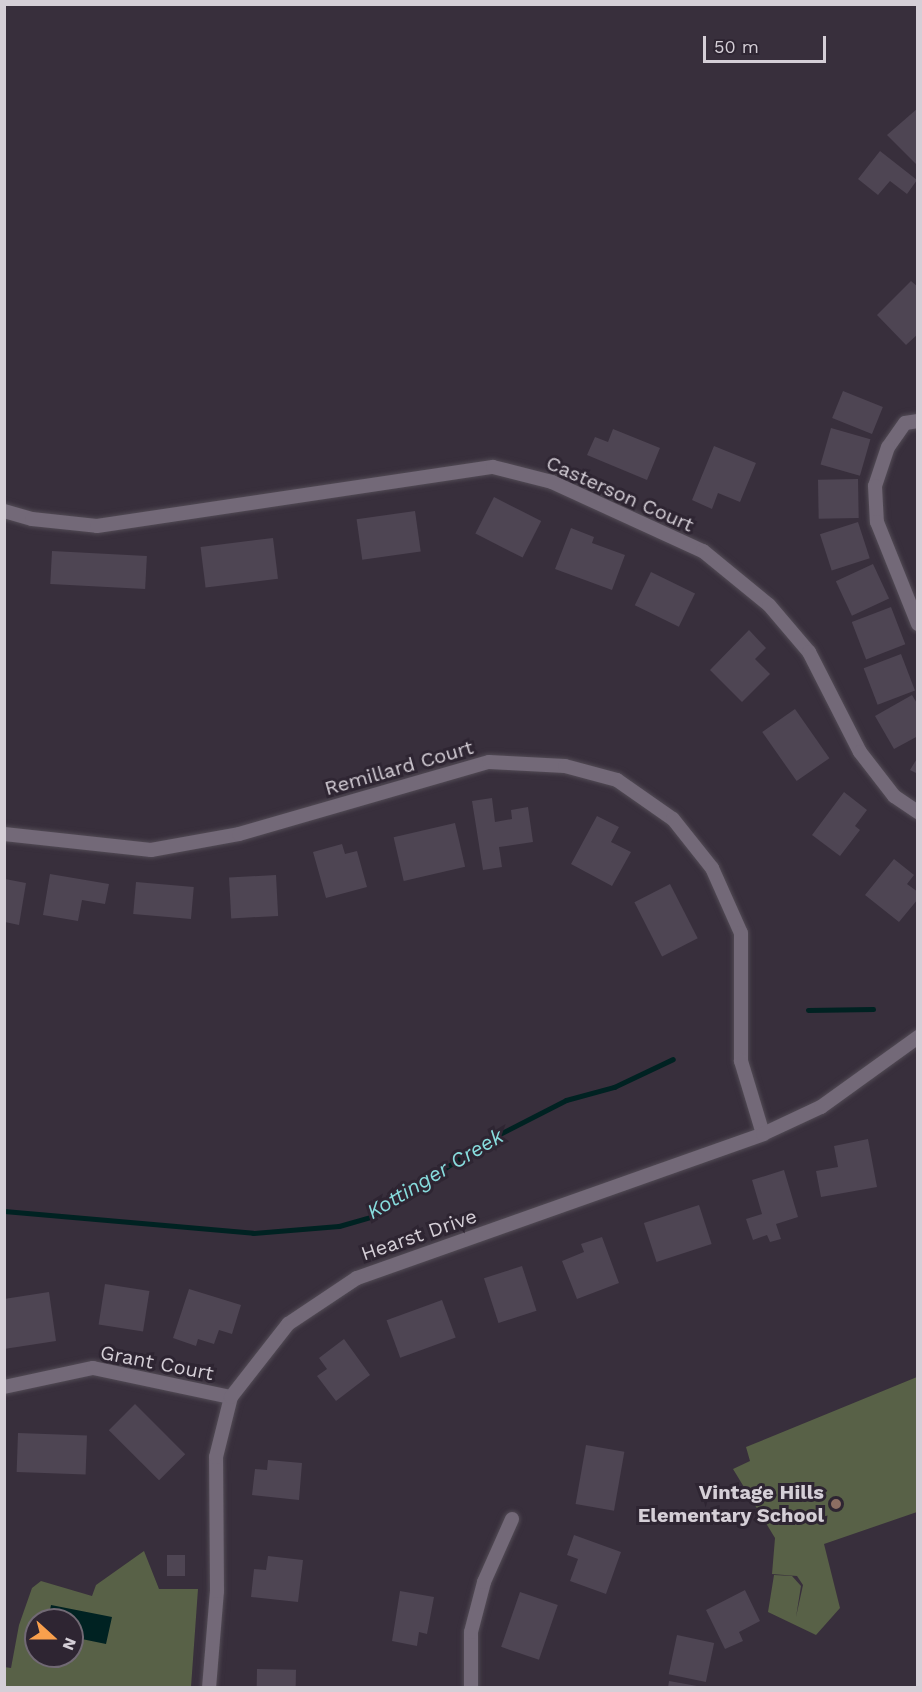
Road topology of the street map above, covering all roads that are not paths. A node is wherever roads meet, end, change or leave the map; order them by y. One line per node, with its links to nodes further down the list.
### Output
1 (918, 421): 3 (street)
2 (4, 511): 4 (street, Casterson Court)
3 (918, 624)
4 (918, 812)
5 (4, 834): 7 (street, Remillard Court)
6 (918, 1036): 7 (street, Hearst Drive)
7 (763, 1134): 9 (street, Hearst Drive)
8 (4, 1387): 9 (street, Grant Court)
9 (231, 1397): 11 (street, Hearst Drive)
10 (512, 1519): 12 (street)
11 (209, 1688)
12 (471, 1688)

